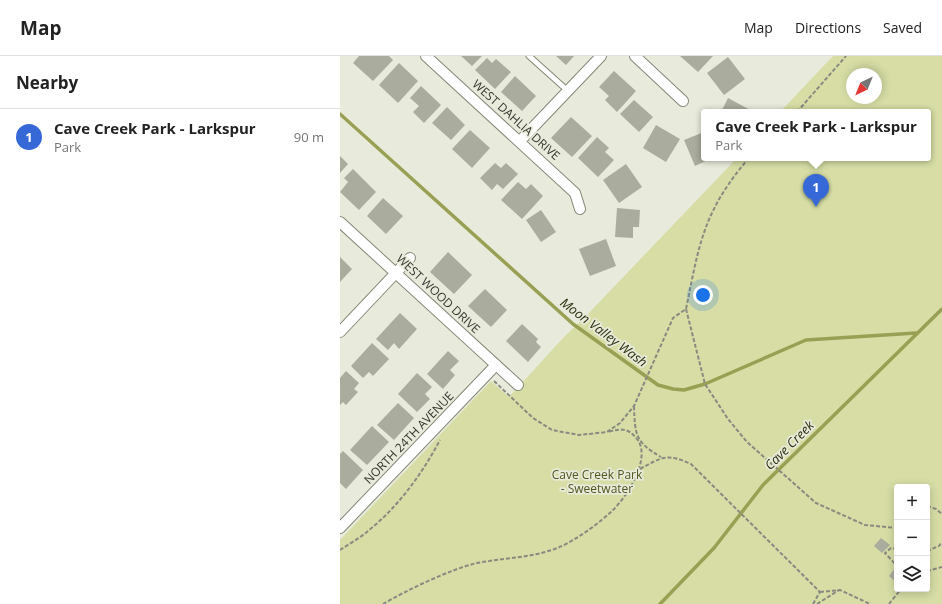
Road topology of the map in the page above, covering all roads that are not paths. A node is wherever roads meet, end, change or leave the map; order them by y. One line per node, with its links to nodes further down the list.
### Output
1 (426, 56): 7 (street, WEST DAHLIA DRIVE)
2 (529, 56): 5 (lane)
3 (601, 56): 5 (street)
4 (635, 56): 6 (street)
5 (568, 91): 7 (street)
6 (683, 101)
7 (520, 141): 8 (street, WEST DAHLIA DRIVE)
8 (580, 209)
9 (340, 222): 11 (street, WEST WOOD DRIVE)
10 (410, 258): 11 (street)
11 (396, 273): 12 (street); 13 (street, WEST WOOD DRIVE)
12 (340, 332)
13 (496, 365): 14 (street, WEST WOOD DRIVE); 15 (street, NORTH 24TH AVENUE)
14 (518, 385)
15 (340, 528)

